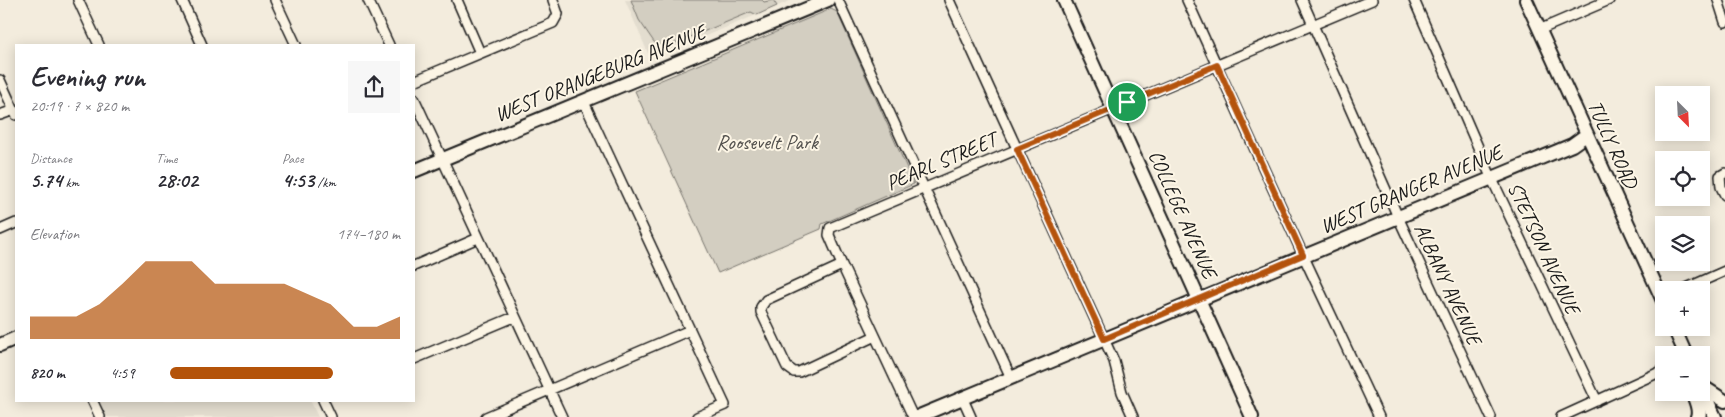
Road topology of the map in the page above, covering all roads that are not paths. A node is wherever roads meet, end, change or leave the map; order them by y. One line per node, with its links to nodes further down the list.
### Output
1 (78, 0): 21 (street)
2 (182, 0): 22 (street)
3 (275, 0): 23 (street)
4 (368, 0): 24 (street)
5 (457, 0): 25 (street)
6 (553, 0): 25 (street)
7 (828, 0): 30 (street, WEST ORANGEBURG AVENUE)
8 (838, 0): 40 (street)
9 (949, 0): 35 (street)
10 (1064, 0): 31 (street, COLLEGE AVENUE)
11 (1187, 0): 26 (street)
12 (1302, 0): 19 (street, ALBANY AVENUE)
13 (1372, 0): 19 (street, PEARL STREET)
14 (1414, 0): 39 (street, STETSON AVENUE)
15 (1526, 0): 20 (street, TULLY ROAD)
16 (1609, 0): 20 (street)
17 (1718, 0): 18 (street)
18 (1725, 22)
19 (1314, 24): 26 (street, PEARL STREET); 42 (street, ALBANY AVENUE)
20 (1540, 30): 34 (street, TULLY ROAD)
21 (99, 44)
22 (202, 44)
23 (296, 44)
24 (389, 44)
25 (480, 52): 28 (street)
26 (1217, 65): 31 (street, PEARL STREET); 46 (street)
27 (0, 80): 32 (street)
28 (415, 81)
29 (415, 100): 36 (street)
30 (584, 102): 36 (street, WEST ORANGEBURG AVENUE); 54 (street)
31 (1113, 108): 35 (street, PEARL STREET); 52 (street, COLLEGE AVENUE)
32 (15, 112): 33 (street)
33 (0, 115)
34 (1586, 135): 39 (street, WEST GRANGER AVENUE); 51 (street, TULLY ROAD)
35 (1017, 149): 40 (street, PEARL STREET); 57 (street)
36 (442, 159): 37 (street, WEST ORANGEBURG AVENUE); 45 (street)
37 (415, 171)
38 (1723, 174): 41 (street)
39 (1491, 177): 42 (street, WEST GRANGER AVENUE); 65 (street, STETSON AVENUE)
40 (922, 188): 47 (street, PEARL STREET); 61 (street)
41 (1725, 195)
42 (1398, 217): 46 (street, WEST GRANGER AVENUE); 82 (street, ALBANY AVENUE)
43 (15, 223): 44 (street)
44 (0, 230)
45 (478, 238): 48 (street); 53 (street)
46 (1303, 255): 52 (street, WEST GRANGER AVENUE); 81 (street)
47 (842, 265): 55 (street); 55 (street)
48 (415, 266)
49 (1725, 271): 50 (street)
50 (1702, 281)
51 (1655, 283)
52 (1200, 299): 57 (street, WEST GRANGER AVENUE); 80 (street, COLLEGE AVENUE)
53 (514, 317): 59 (street); 62 (street)
54 (690, 330): 62 (street); 75 (street)
55 (875, 336): 76 (street)
56 (15, 338): 58 (street)
57 (1104, 339): 61 (street, WEST GRANGER AVENUE); 79 (street)
58 (0, 345)
59 (415, 359)
60 (1655, 374): 65 (street)
61 (1011, 378): 64 (street, WEST GRANGER AVENUE)
62 (549, 390): 73 (street); 74 (street)
63 (1710, 392): 68 (street)
64 (962, 399): 77 (street, WEST GRANGER AVENUE); 78 (street)
65 (1597, 401): 83 (street)
66 (1697, 401): 84 (main road)
67 (1708, 401): 85 (street)
68 (1725, 401)
69 (93, 402): 71 (street)
70 (325, 402): 72 (street)
71 (97, 416)
72 (331, 417)
73 (486, 417)
74 (562, 417)
75 (697, 417)
76 (913, 417)
77 (917, 417)
78 (971, 417)
79 (1133, 417)
80 (1252, 417)
81 (1379, 417)
82 (1491, 417)
83 (1561, 417)
84 (1698, 417)
85 (1715, 417)

